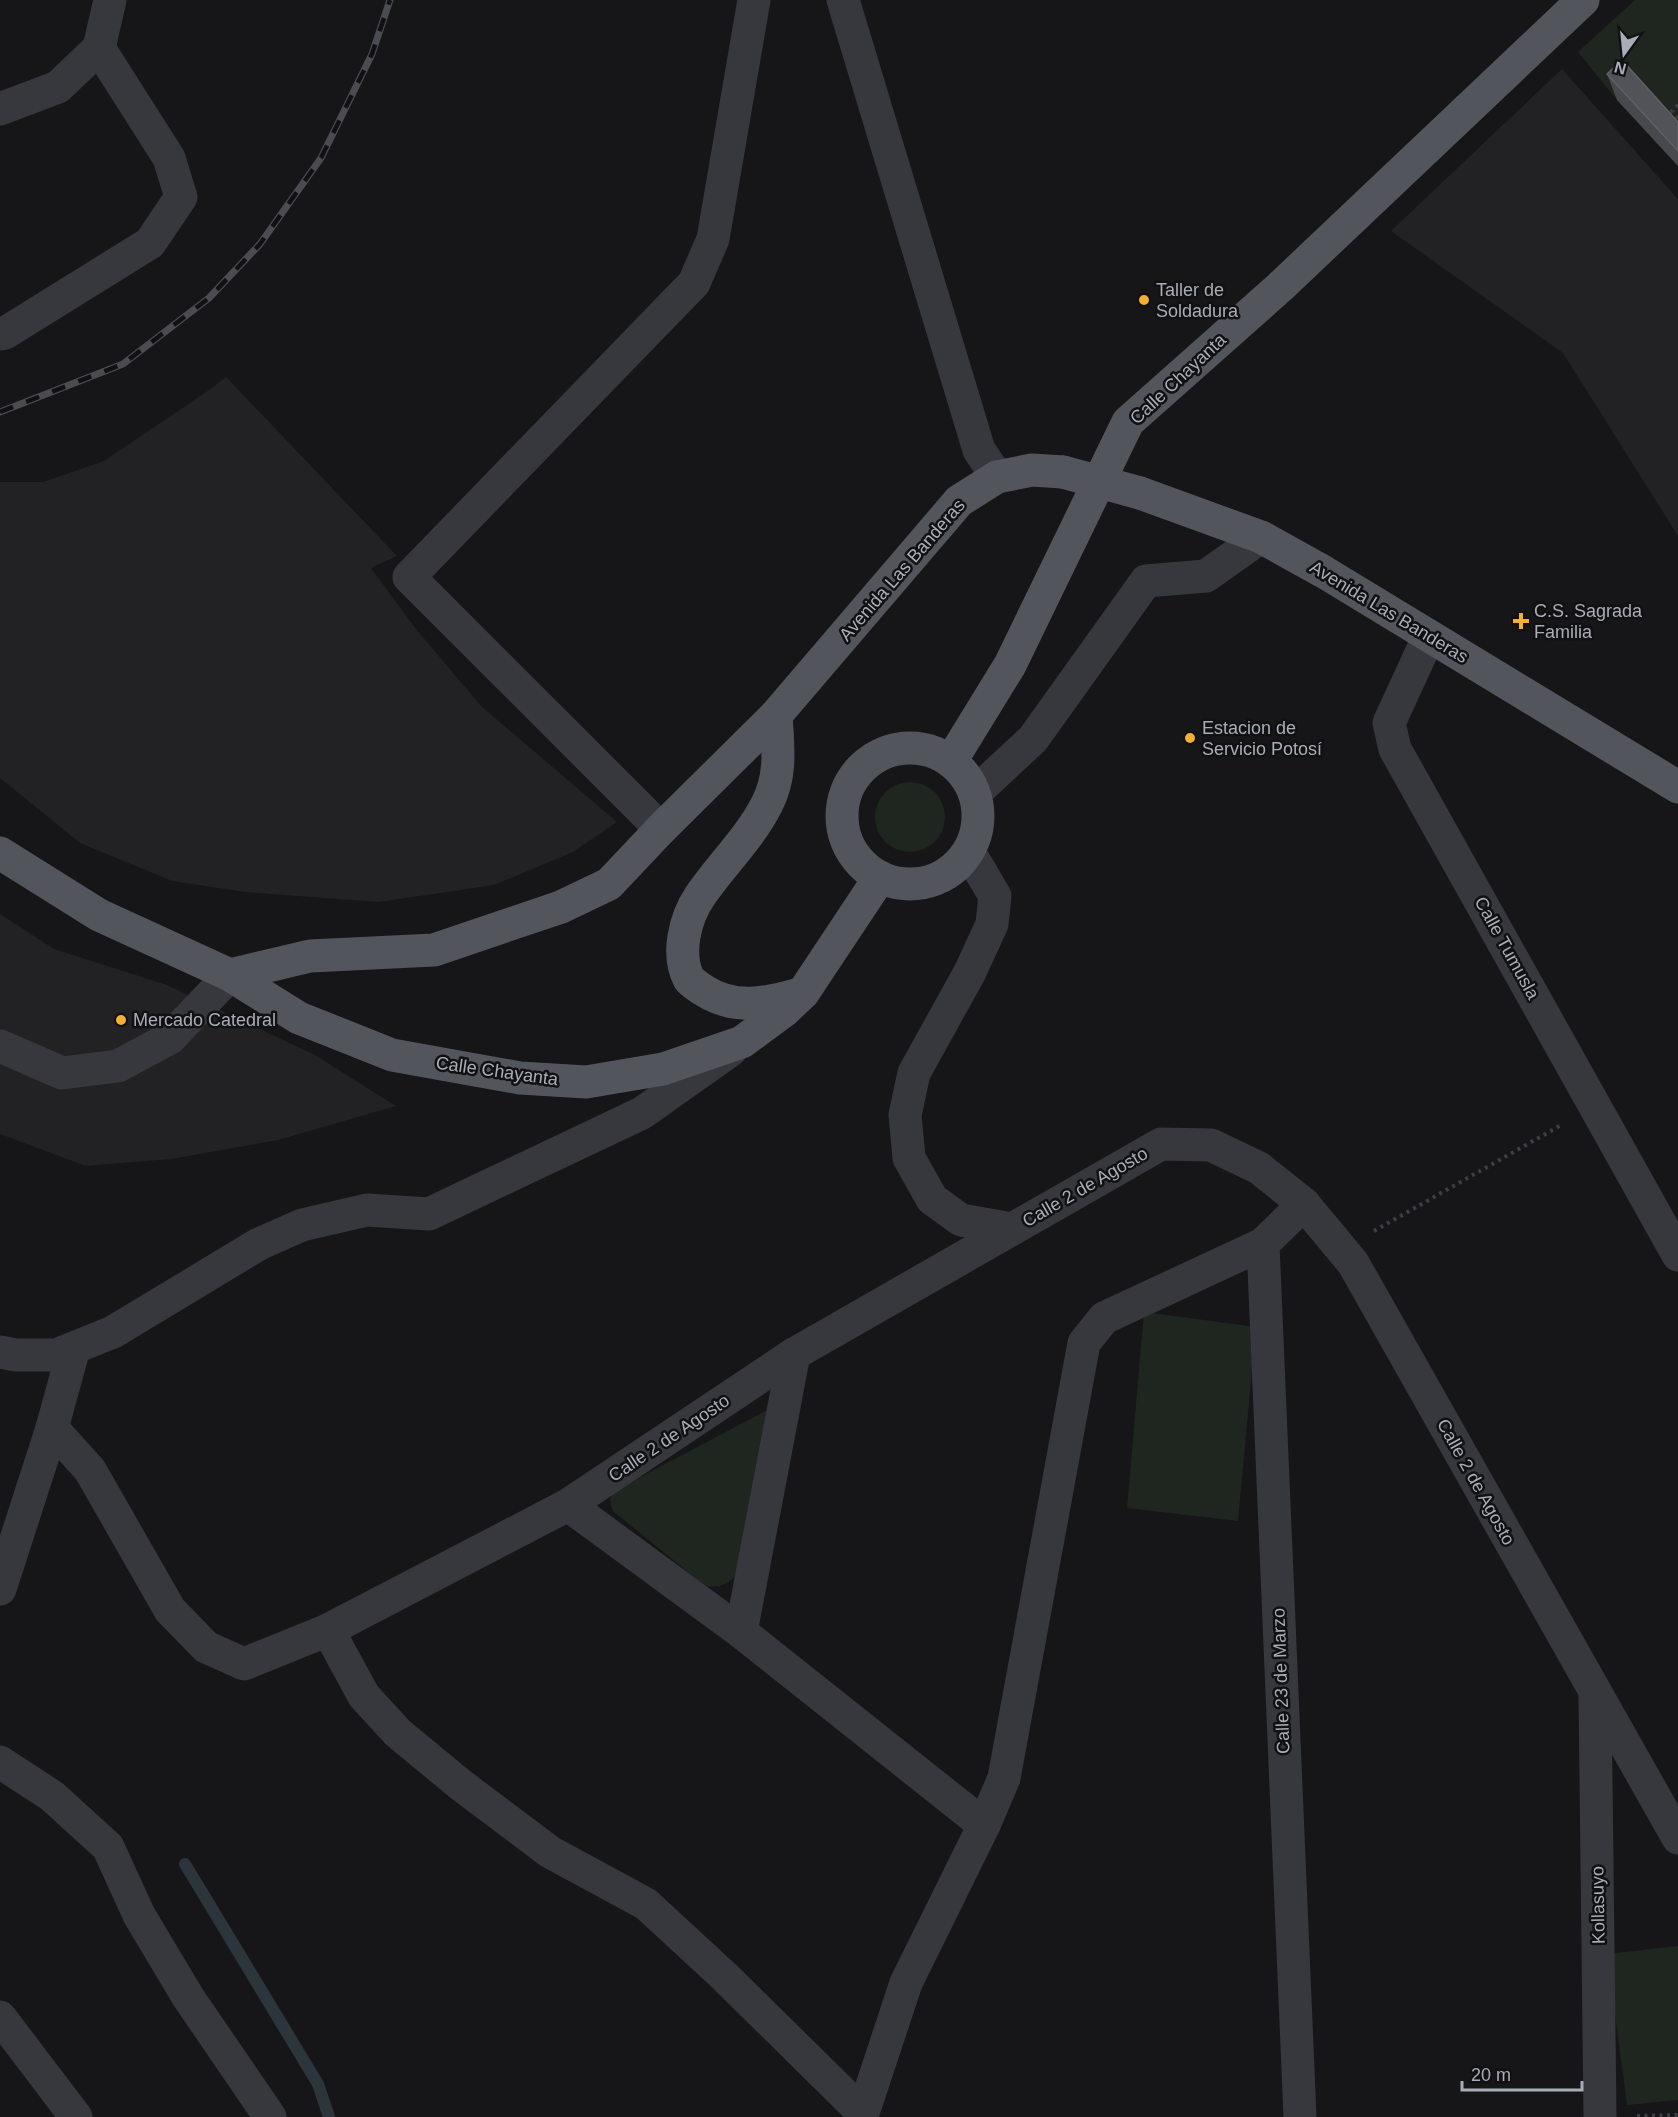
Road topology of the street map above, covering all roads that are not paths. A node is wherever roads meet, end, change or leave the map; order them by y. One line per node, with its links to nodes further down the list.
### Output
1 (110, 0): 5 (street)
2 (754, 0): 15 (street)
3 (843, 0): 8 (street)
4 (1583, 0): 12 (main road, Calle Chayanta)
5 (99, 48): 6 (street); 7 (street)
6 (0, 109)
7 (0, 334)
8 (997, 477): 9 (main road, Avenida Las Banderas, bridge); 11 (main road, Avenida Las Banderas)
9 (1261, 537): 10 (main road, Avenida Las Banderas); 14 (street)
10 (1429, 636): 13 (main road, Avenida Las Banderas); 26 (street, Calle Tumusla)
11 (776, 715): 15 (main road, Avenida Las Banderas); 20 (main road)
12 (951, 761): 14 (main road); 18 (main road)
13 (1678, 787)
14 (975, 793): 17 (main road)
15 (661, 829): 19 (main road, Avenida Las Banderas)
16 (0, 852): 19 (main road, Calle Chayanta)
17 (969, 852): 18 (main road); 24 (street)
18 (880, 877): 20 (main road, Calle Chayanta)
19 (230, 975): 21 (main road, Calle Chayanta); 22 (street)
20 (804, 993): 21 (main road, Calle Chayanta)
21 (742, 1042): 27 (street)
22 (0, 1046)
23 (1304, 1204): 24 (street, Calle 2 de Agosto); 25 (street); 35 (street, Calle 2 de Agosto)
24 (1012, 1230): 29 (street, Calle 2 de Agosto)
25 (1263, 1244): 37 (street); 42 (street, Calle 23 de Marzo)
26 (1678, 1255)
27 (74, 1348): 28 (street); 30 (street)
28 (0, 1352)
29 (794, 1354): 31 (street, Calle 2 de Agosto); 34 (street)
30 (52, 1428): 32 (street); 33 (street, Calle 2 de Agosto)
31 (568, 1505): 33 (street, Calle 2 de Agosto); 34 (street)
32 (0, 1589)
33 (328, 1630): 37 (street)
34 (741, 1632): 37 (street)
35 (1595, 1693): 38 (street, Calle 2 de Agosto); 43 (street, Kollasuyo)
36 (0, 1762): 41 (street)
37 (984, 1825)
38 (1678, 1838)
39 (0, 2017): 40 (street)
40 (76, 2117)
41 (270, 2117)
42 (1300, 2117)
43 (1600, 2117)

